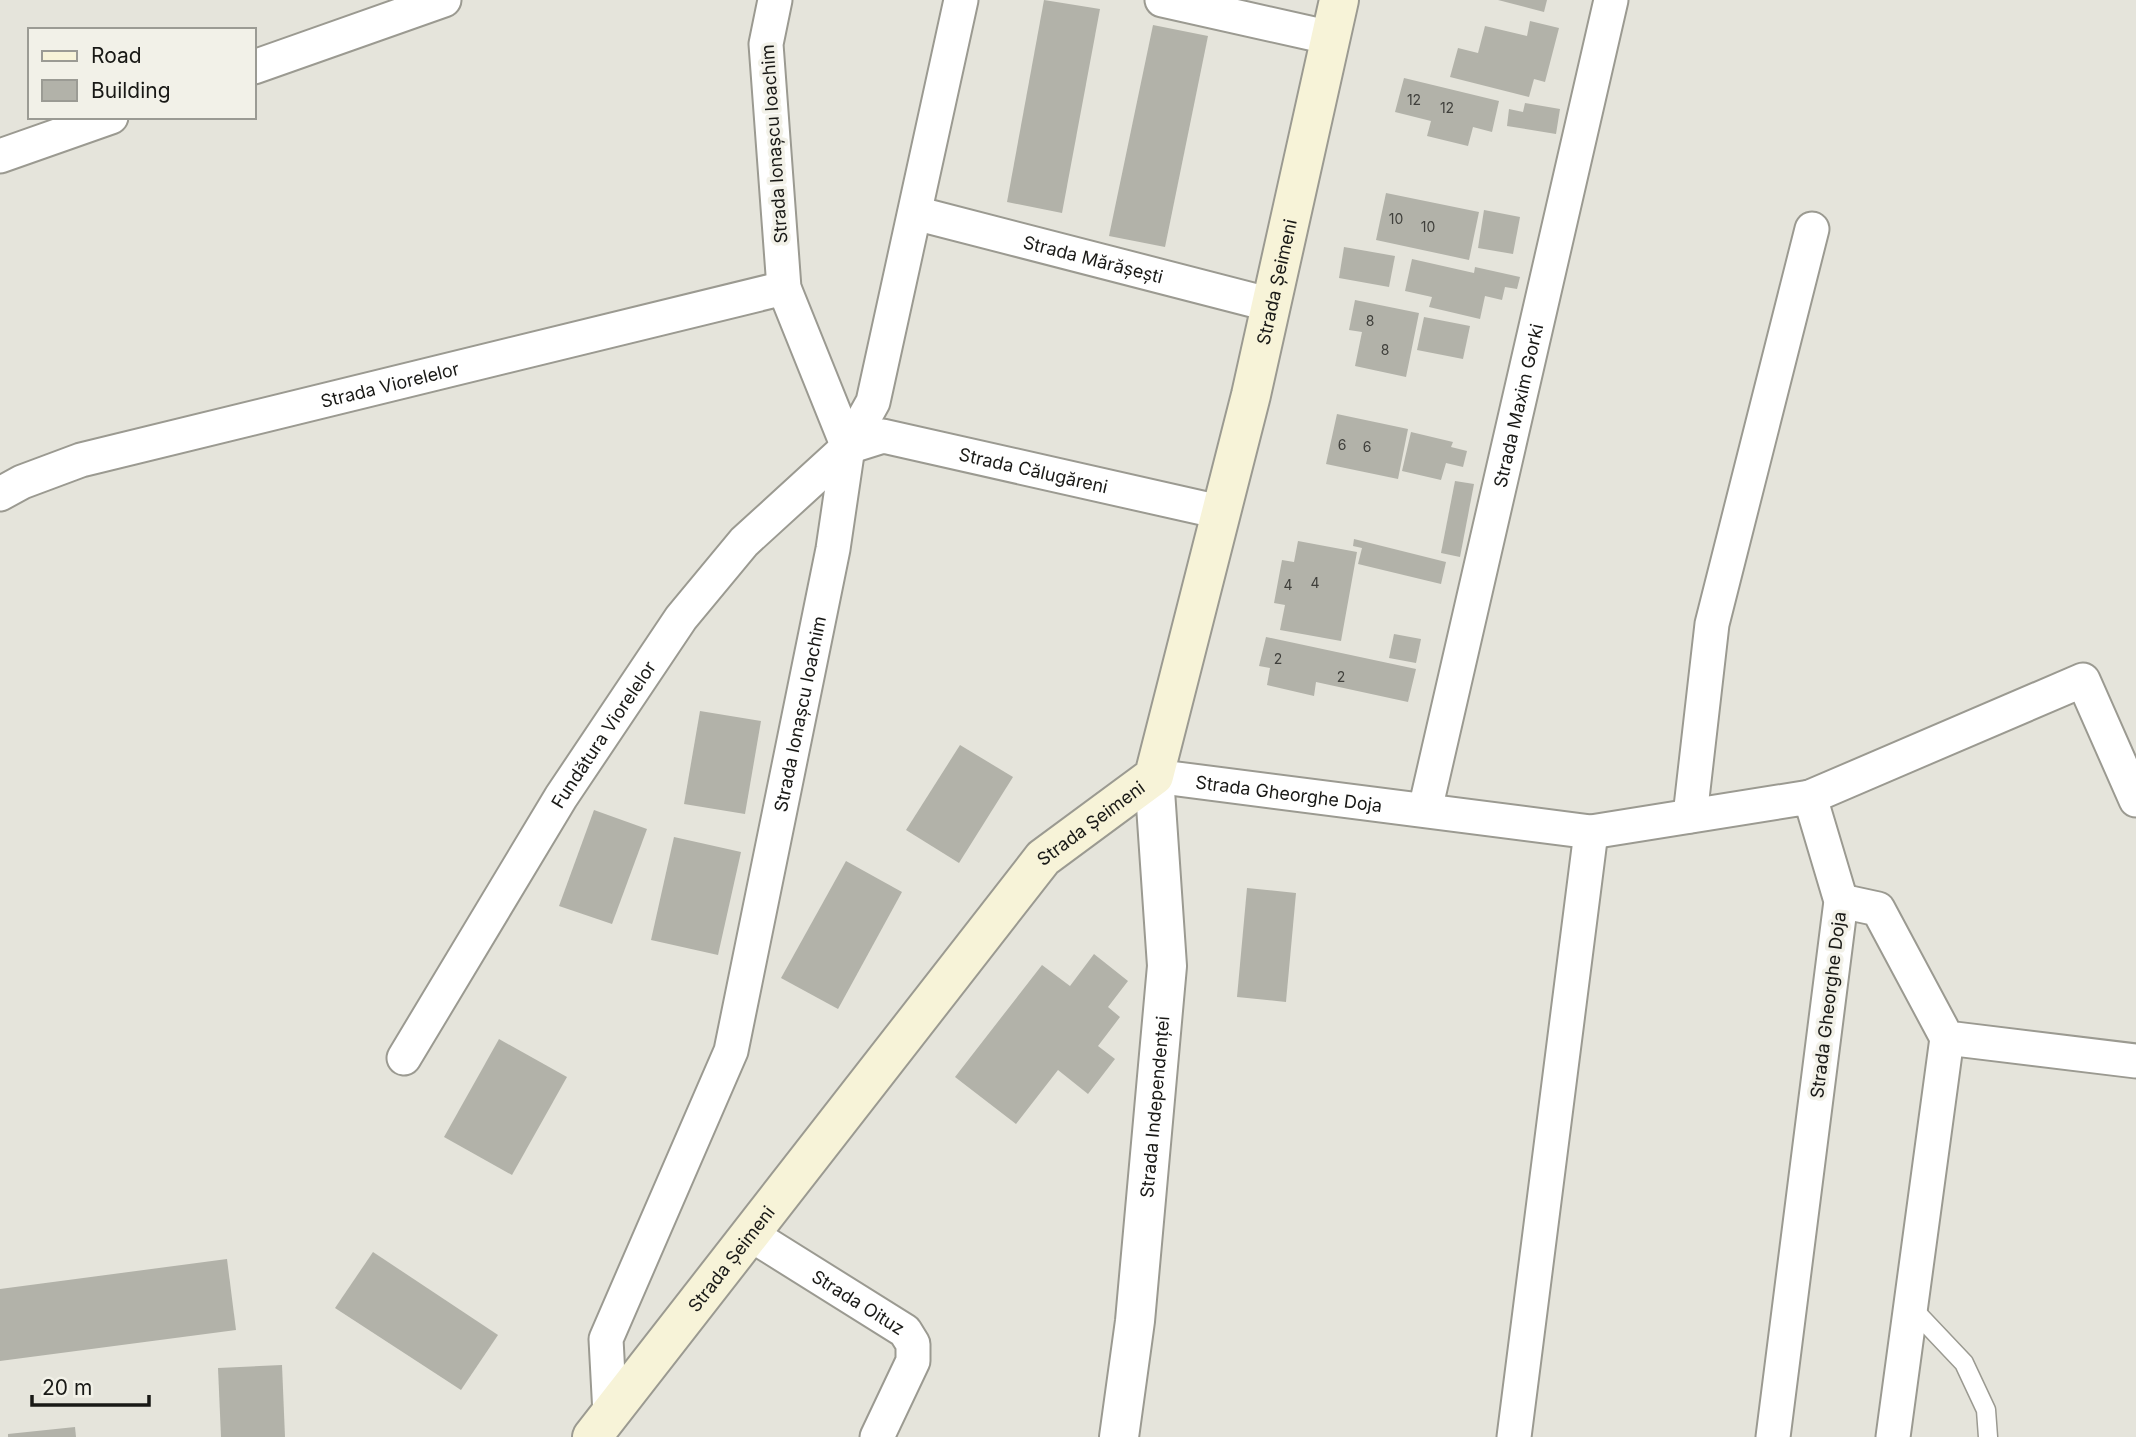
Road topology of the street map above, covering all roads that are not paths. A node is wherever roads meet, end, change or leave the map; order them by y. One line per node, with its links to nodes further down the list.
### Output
1 (444, 0): 8 (street)
2 (775, 0): 13 (street, Strada Ionașcu Ioachim)
3 (961, 0): 11 (street)
4 (1162, 0): 7 (street)
5 (1339, 0): 7 (main road, Strada Șeimeni)
6 (1611, 0): 21 (street, Strada Maxim Gorki)
7 (1332, 38): 14 (main road, Strada Șeimeni)
8 (256, 66)
9 (105, 119): 10 (street)
10 (0, 156)
11 (915, 213): 14 (street, Strada Mărășești); 15 (street)
12 (1812, 229): 22 (street)
13 (784, 288): 15 (street, Strada Ionașcu Ioachim); 16 (street, Strada Viorelelor)
14 (1272, 305): 17 (main road, Strada Șeimeni)
15 (848, 447): 17 (street, Strada Călugăreni); 26 (street, Fundătura Viorelelor); 30 (street, Strada Ionașcu Ioachim)
16 (0, 494)
17 (1220, 512): 18 (main road, Strada Șeimeni)
18 (1154, 776): 21 (street, Strada Gheorghe Doja); 28 (main road, Strada Șeimeni); 32 (street, Strada Independenței)
19 (1810, 797): 20 (street); 22 (street, Strada Gheorghe Doja); 24 (street, Strada Gheorghe Doja)
20 (2136, 800)
21 (1425, 810): 23 (street, Strada Gheorghe Doja)
22 (1690, 816): 23 (street, Strada Gheorghe Doja)
23 (1591, 832): 33 (street)
24 (1841, 901): 25 (street); 34 (street, Strada Gheorghe Doja)
25 (1947, 1038): 27 (street); 29 (street)
26 (404, 1058)
27 (2136, 1061)
28 (750, 1234): 30 (main road, Strada Șeimeni); 31 (street, Strada Oituz)
29 (1911, 1307): 35 (street); 36 (lane)
30 (601, 1426)
31 (877, 1437)
32 (1119, 1437)
33 (1514, 1437)
34 (1773, 1437)
35 (1893, 1437)
36 (1988, 1437)

